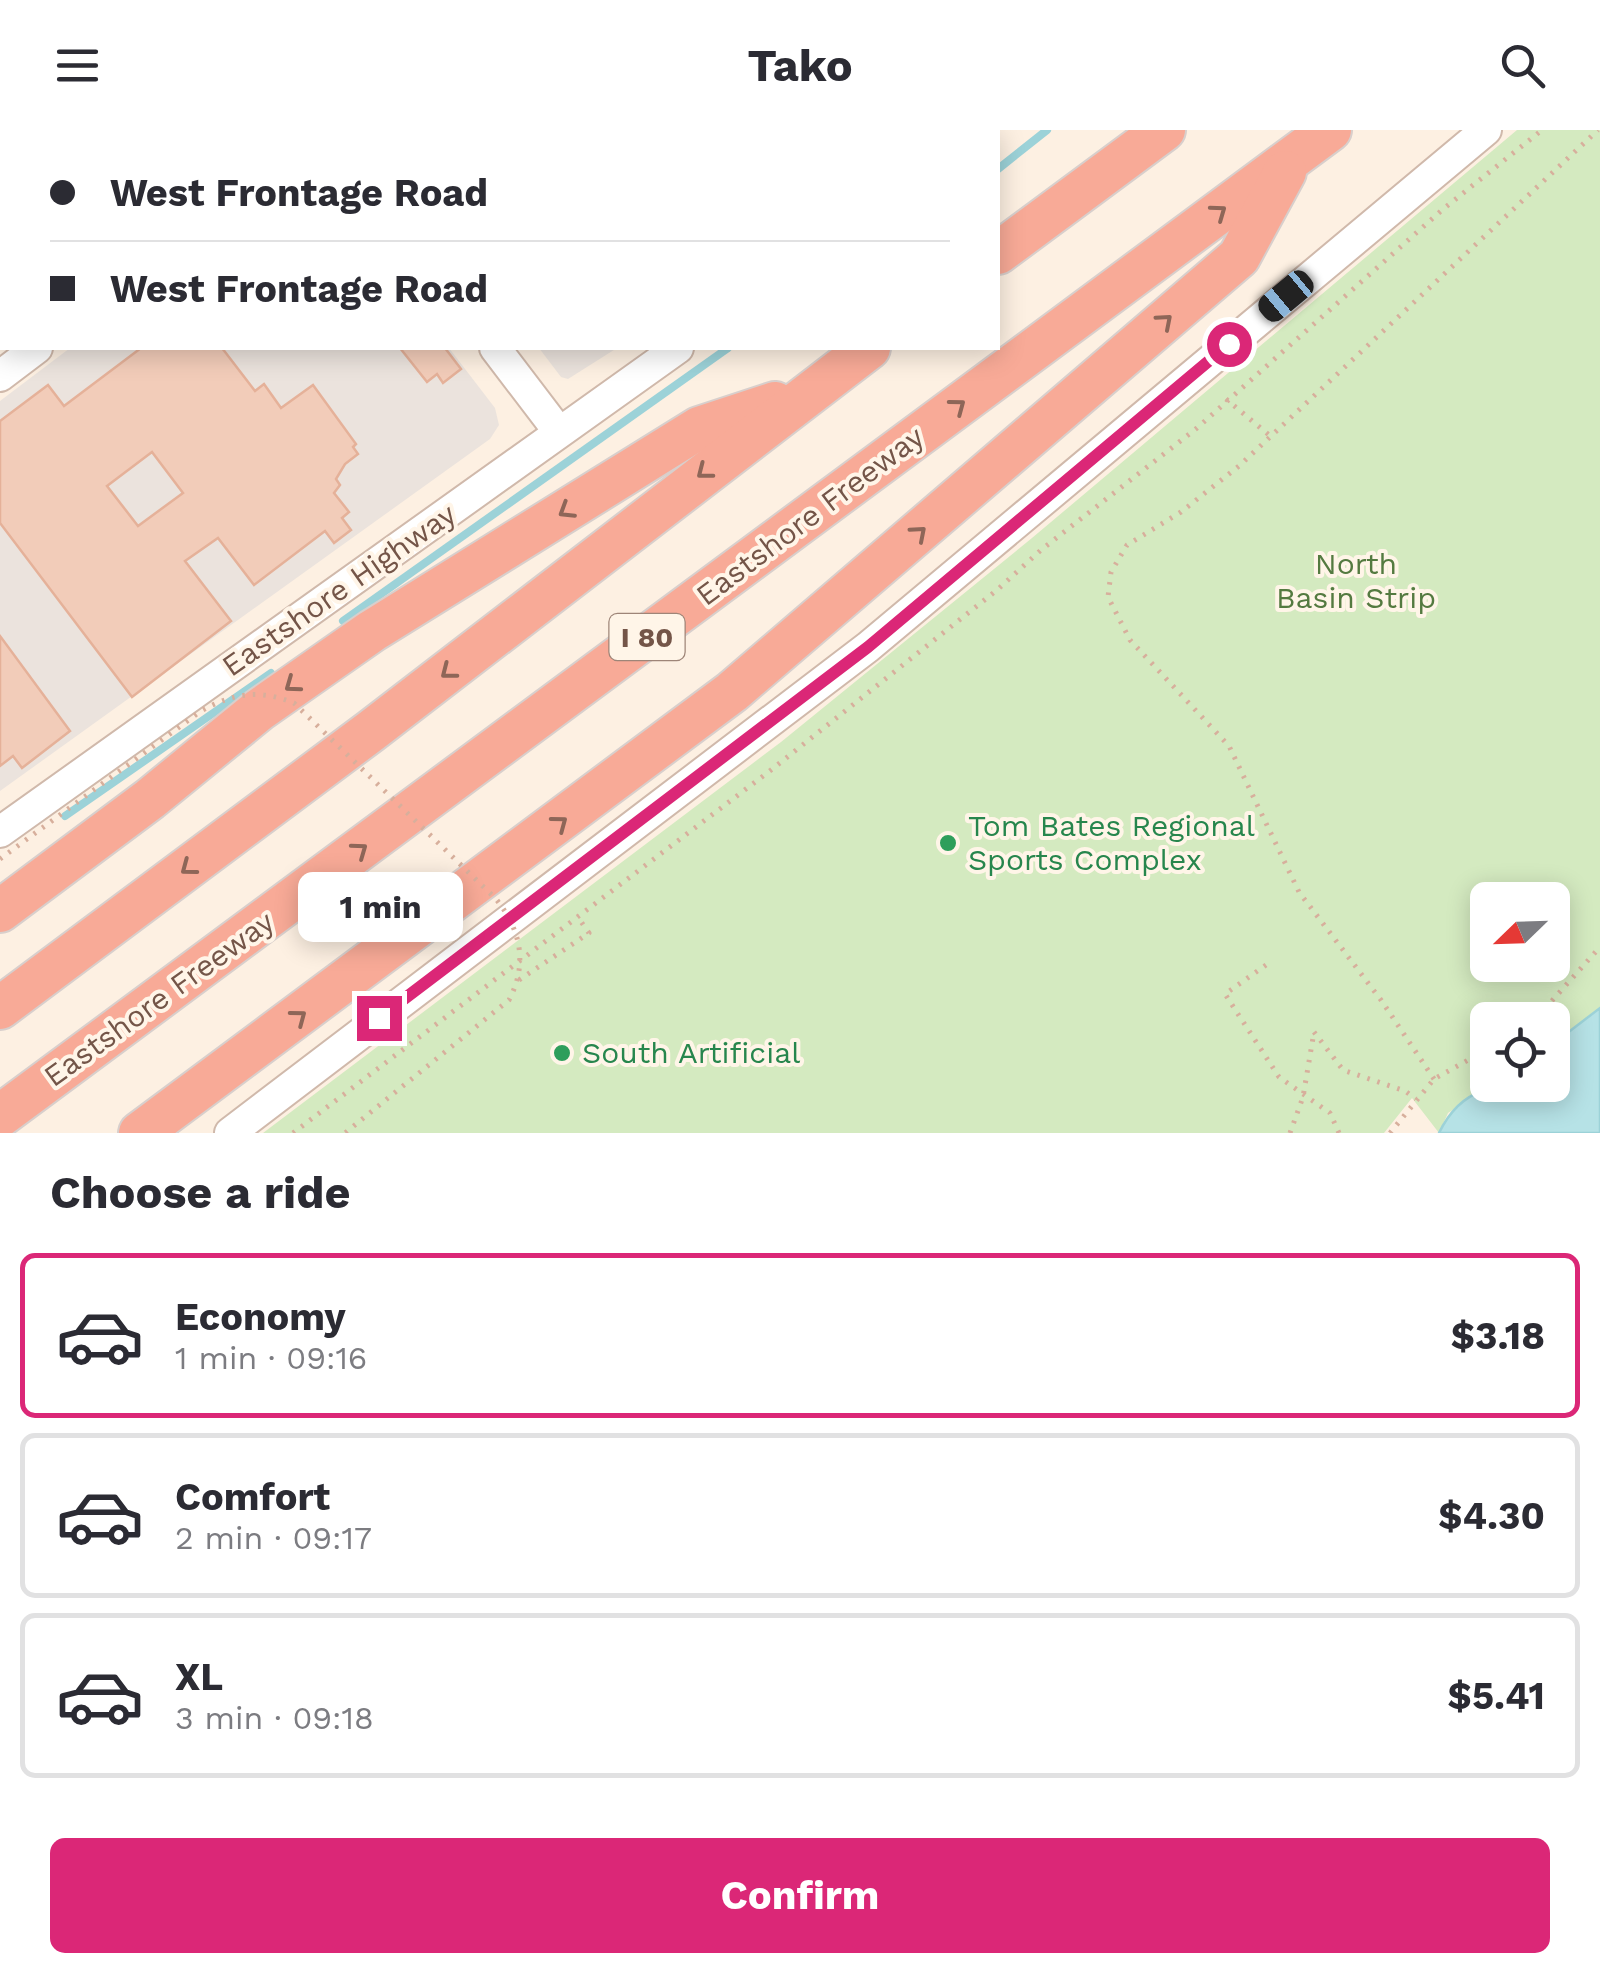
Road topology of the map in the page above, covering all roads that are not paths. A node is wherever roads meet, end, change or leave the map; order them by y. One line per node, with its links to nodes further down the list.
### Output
1 (1164, 130): 5 (highway)
2 (1330, 130): 4 (highway, Eastshore Freeway / I 80)
3 (1486, 130): 18 (street)
4 (1293, 158): 16 (highway, Eastshore Freeway / I 80, one-way to 4); 17 (highway, one-way to 4)
5 (1000, 252)
6 (34, 350): 10 (street)
7 (496, 350): 12 (street)
8 (675, 350): 12 (street, Eastshore Highway)
9 (866, 350): 11 (highway)
10 (0, 376)
11 (809, 391): 14 (highway, one-way to 14); 15 (highway, one-way to 15)
12 (558, 432): 13 (street, Eastshore Highway)
13 (0, 832)
14 (0, 910)
15 (0, 1008)
16 (0, 1116)
17 (140, 1133)
18 (230, 1133)

